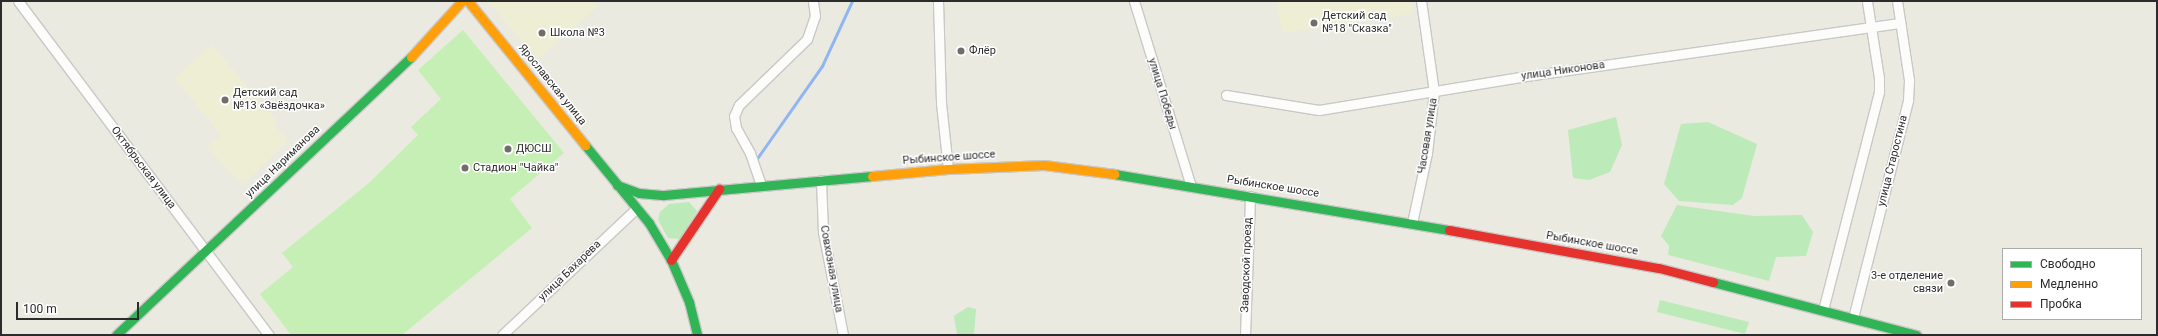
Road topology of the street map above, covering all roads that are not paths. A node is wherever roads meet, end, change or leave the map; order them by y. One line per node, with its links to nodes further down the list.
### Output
1 (18, 1): 23 (street, Октябрьская улица)
2 (462, 1): 23 (main road, улица Нариманова)
3 (468, 1): 16 (main road, Ярославская улица)
4 (813, 1): 17 (street)
5 (938, 1): 14 (street)
6 (1134, 1): 18 (street, улица Победы)
7 (1421, 1): 12 (street, Часовая улица)
8 (1868, 1): 11 (street)
9 (1897, 1): 10 (street, улица Старостина)
10 (1900, 22): 11 (street, улица Никонова); 26 (street, улица Старостина)
11 (1871, 27): 12 (street, улица Никонова); 25 (street)
12 (1434, 92): 13 (street, улица Никонова); 22 (street, Часовая улица)
13 (1226, 95)
14 (948, 169): 15 (main road, Рыбинское шоссе); 18 (main road, Рыбинское шоссе)
15 (821, 180): 17 (main road, Рыбинское шоссе); 31 (street, Совхозная улица)
16 (617, 184): 19 (main road, Рыбинское шоссе); 21 (main road, Ярославская улица)
17 (761, 185): 19 (main road, Рыбинское шоссе)
18 (1191, 186): 20 (main road, Рыбинское шоссе)
19 (719, 189): 24 (main road)
20 (1250, 196): 22 (main road, Рыбинское шоссе); 32 (street, Заводской проезд)
21 (638, 208): 24 (main road, Ярославская улица); 29 (street, улица Бахарева)
22 (1412, 222): 25 (main road, Рыбинское шоссе)
23 (206, 252): 27 (main road, улица Нариманова); 28 (street, Октябрьская улица)
24 (671, 260): 30 (main road, Ярославская улица)
25 (1823, 310): 26 (main road, Рыбинское шоссе)
26 (1853, 318): 33 (main road, Рыбинское шоссе)
27 (116, 335)
28 (269, 335)
29 (502, 335)
30 (697, 335)
31 (843, 335)
32 (1245, 335)
33 (1916, 335)

